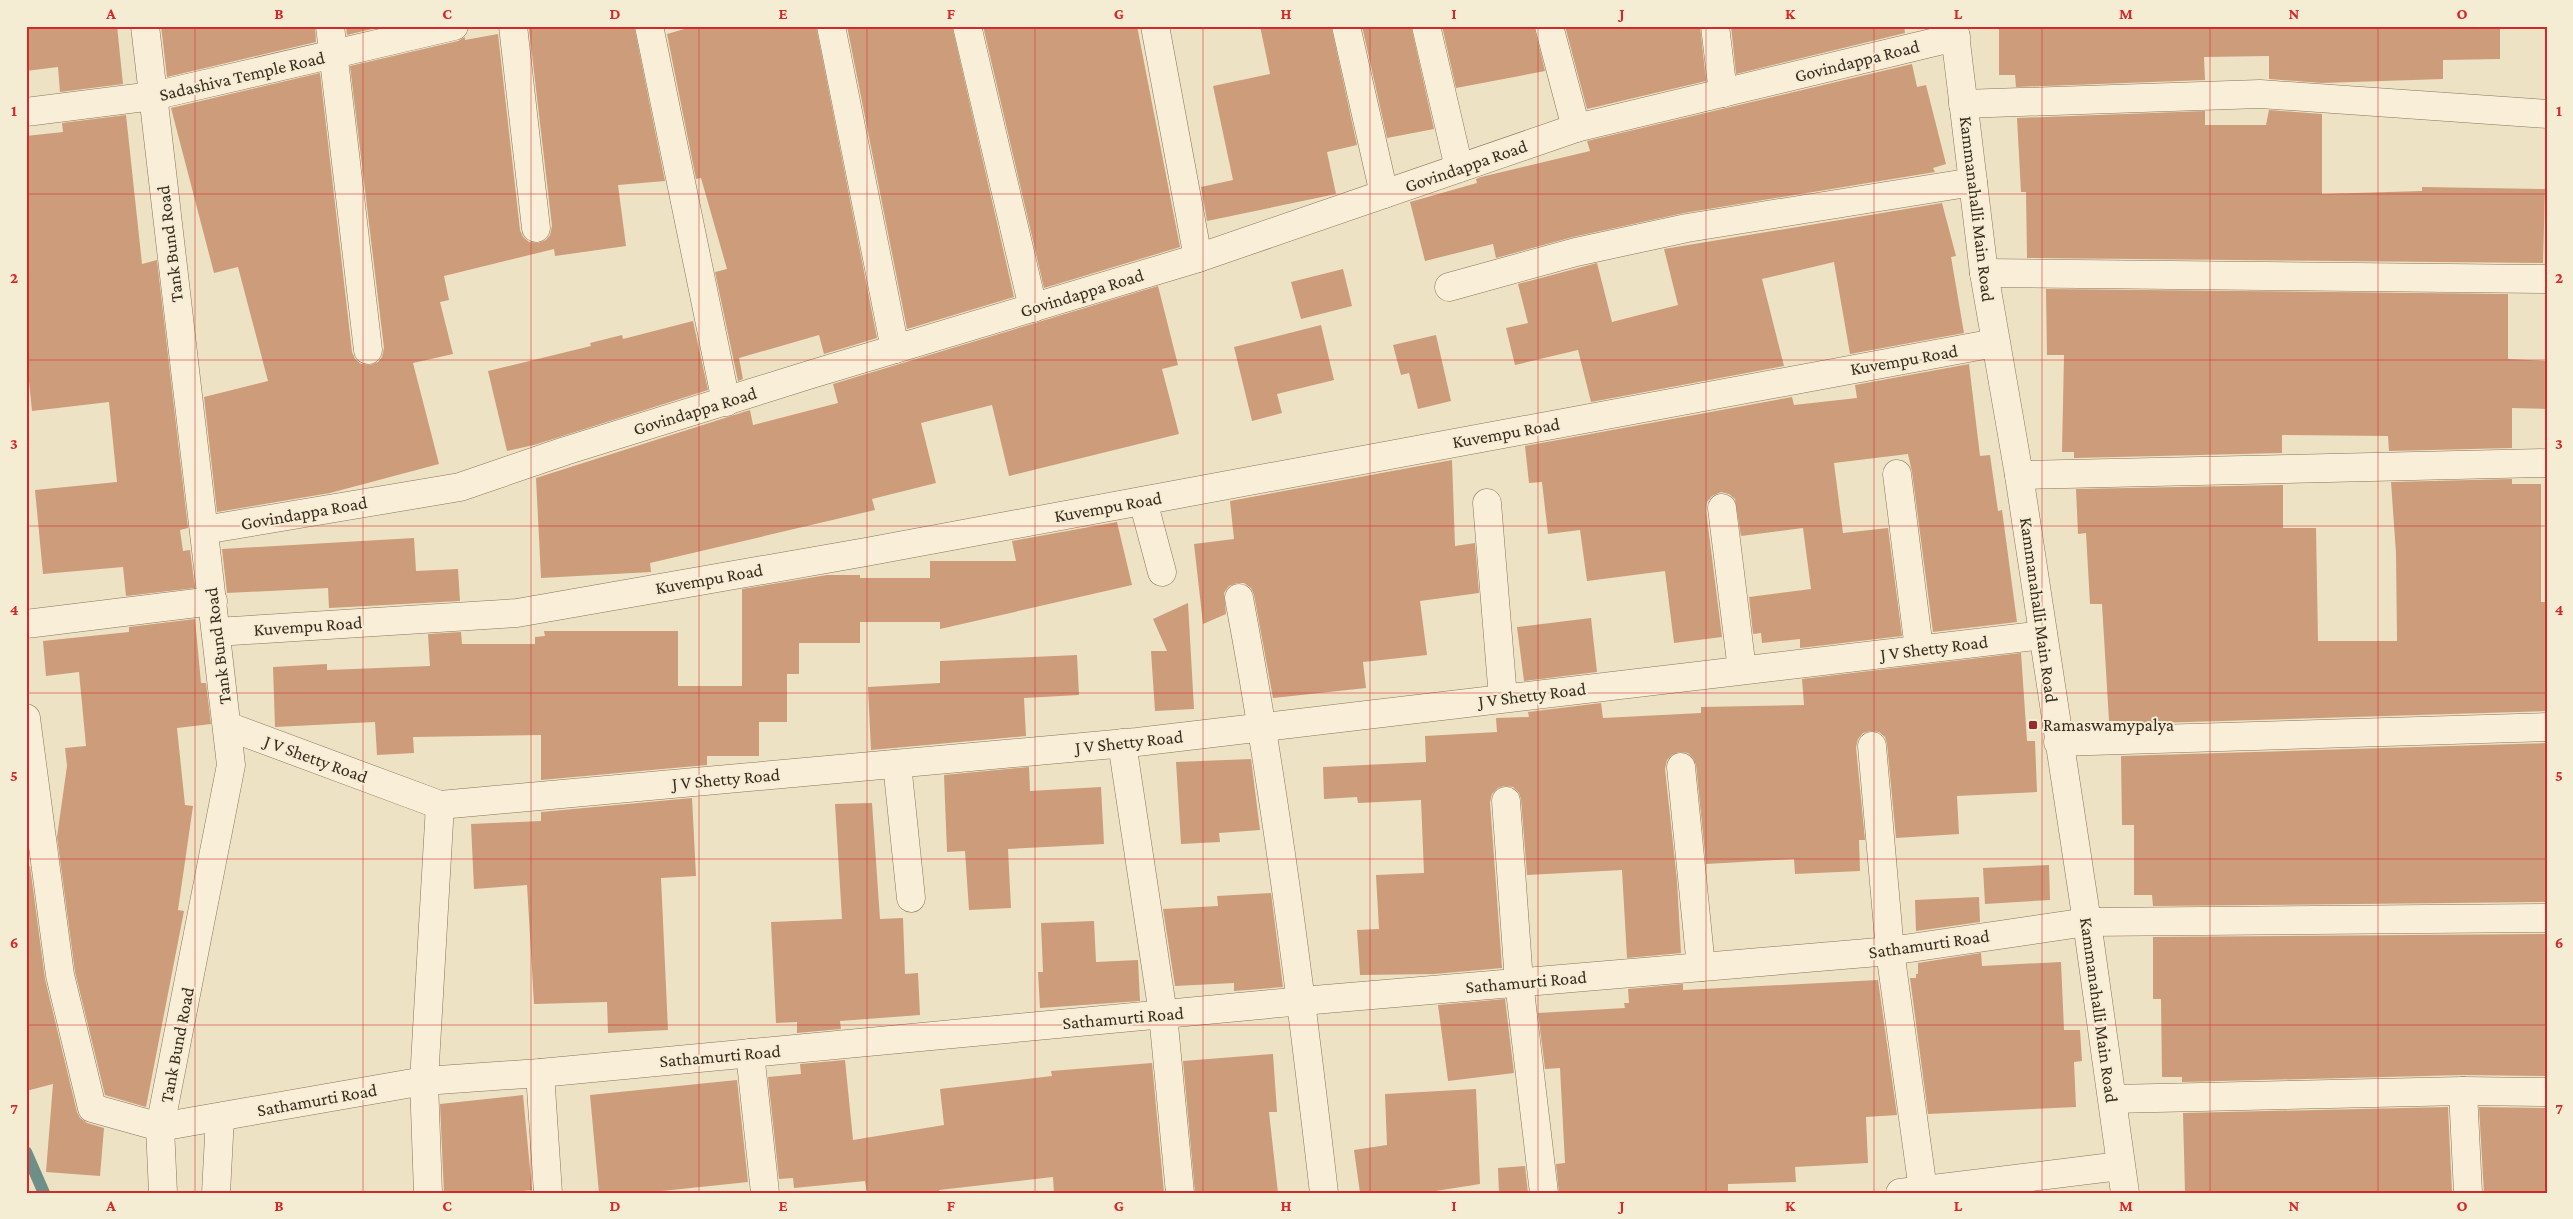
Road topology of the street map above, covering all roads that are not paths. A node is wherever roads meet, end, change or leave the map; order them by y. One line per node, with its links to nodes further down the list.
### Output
1 (145, 26): 16 (street, Tank Bund Road)
2 (330, 26): 14 (street)
3 (454, 26): 14 (street, Sadashiva Temple Road)
4 (513, 26): 24 (street)
5 (649, 26): 33 (street)
6 (831, 26): 31 (street)
7 (967, 26): 29 (street)
8 (1155, 26): 25 (street)
9 (1346, 26): 23 (street)
10 (1426, 26): 21 (street)
11 (1549, 26): 20 (street)
12 (1715, 26): 15 (street)
13 (1955, 32): 15 (street, Govindappa Road); 17 (street, Kammanahalli Main Road)
14 (333, 56): 16 (street, Sadashiva Temple Road); 32 (street)
15 (1723, 93): 20 (street, Govindappa Road)
16 (152, 96): 18 (street, Sadashiva Temple Road); 40 (street, Tank Bund Road)
17 (1963, 104): 19 (street); 22 (street, Kammanahalli Main Road)
18 (26, 112)
19 (2547, 114)
20 (1576, 128): 21 (street, Govindappa Road)
21 (1459, 168): 23 (street, Govindappa Road)
22 (1973, 182): 26 (street, Kammanahalli Main Road); 28 (street)
23 (1384, 194): 25 (street, Govindappa Road)
24 (536, 228)
25 (1198, 258): 29 (street, Govindappa Road)
26 (1984, 273): 27 (street); 30 (street, Kammanahalli Main Road)
27 (2547, 279)
28 (1449, 287)
29 (1033, 308): 31 (street, Govindappa Road)
30 (1995, 343): 36 (street, Kammanahalli Main Road); 37 (street, Kuvempu Road)
31 (895, 349): 33 (street, Govindappa Road)
32 (368, 350)
33 (726, 402): 40 (street, Govindappa Road)
34 (2547, 463): 36 (street)
35 (1898, 474): 47 (street)
36 (2019, 475): 46 (street, Kammanahalli Main Road)
37 (1143, 501): 41 (street); 45 (street, Kuvempu Road)
38 (1487, 503): 49 (street)
39 (1722, 508): 48 (street)
40 (204, 530): 43 (street, Tank Bund Road)
41 (1162, 572)
42 (1239, 598): 52 (street)
43 (212, 601): 44 (street); 45 (street, Tank Bund Road)
44 (26, 624)
45 (216, 632): 51 (street, Tank Bund Road)
46 (2043, 635): 47 (street, J V Shetty Road); 54 (street, Kammanahalli Main Road)
47 (1919, 649): 48 (street, J V Shetty Road)
48 (1742, 670): 49 (street, J V Shetty Road)
49 (1503, 698): 52 (street, J V Shetty Road)
50 (26, 718): 61 (street)
51 (227, 726): 60 (street, J V Shetty Road); 77 (street, Tank Bund Road)
52 (1264, 727): 55 (street, J V Shetty Road); 68 (street)
53 (2547, 727): 54 (street)
54 (2058, 742): 64 (street, Kammanahalli Main Road)
55 (1122, 743): 57 (street, J V Shetty Road); 69 (street)
56 (1872, 746): 65 (street)
57 (897, 764): 60 (street, J V Shetty Road); 62 (street)
58 (1681, 767): 66 (street)
59 (1506, 801): 67 (street)
60 (440, 806): 72 (street)
61 (34, 832): 77 (street)
62 (911, 898)
63 (2547, 918): 64 (street, Sathamurti Road)
64 (2087, 922): 65 (street, Sathamurti Road); 75 (street, Kammanahalli Main Road)
65 (1890, 951): 66 (street, Sathamurti Road); 79 (street)
66 (1701, 967): 67 (street, Sathamurti Road)
67 (1520, 982): 68 (street, Sathamurti Road); 87 (street)
68 (1302, 1001): 69 (street, Sathamurti Road); 86 (street)
69 (1163, 1014): 70 (street, Sathamurti Road); 85 (street)
70 (750, 1053): 71 (street, Sathamurti Road); 84 (street)
71 (540, 1072): 72 (street, Sathamurti Road); 83 (street)
72 (424, 1081): 76 (street, Sathamurti Road); 82 (street)
73 (2463, 1091): 74 (street); 75 (street); 89 (street)
74 (2547, 1092)
75 (2112, 1100): 78 (street, Kammanahalli Main Road)
76 (220, 1117): 77 (street, Sathamurti Road); 81 (street)
77 (160, 1127): 80 (street, Tank Bund Road)
78 (2120, 1166): 79 (street); 88 (street, Kammanahalli Main Road)
79 (1911, 1191)
80 (163, 1193)
81 (216, 1193)
82 (428, 1193)
83 (548, 1193)
84 (765, 1193)
85 (1180, 1193)
86 (1324, 1193)
87 (1544, 1193)
88 (2125, 1193)
89 (2468, 1193)

